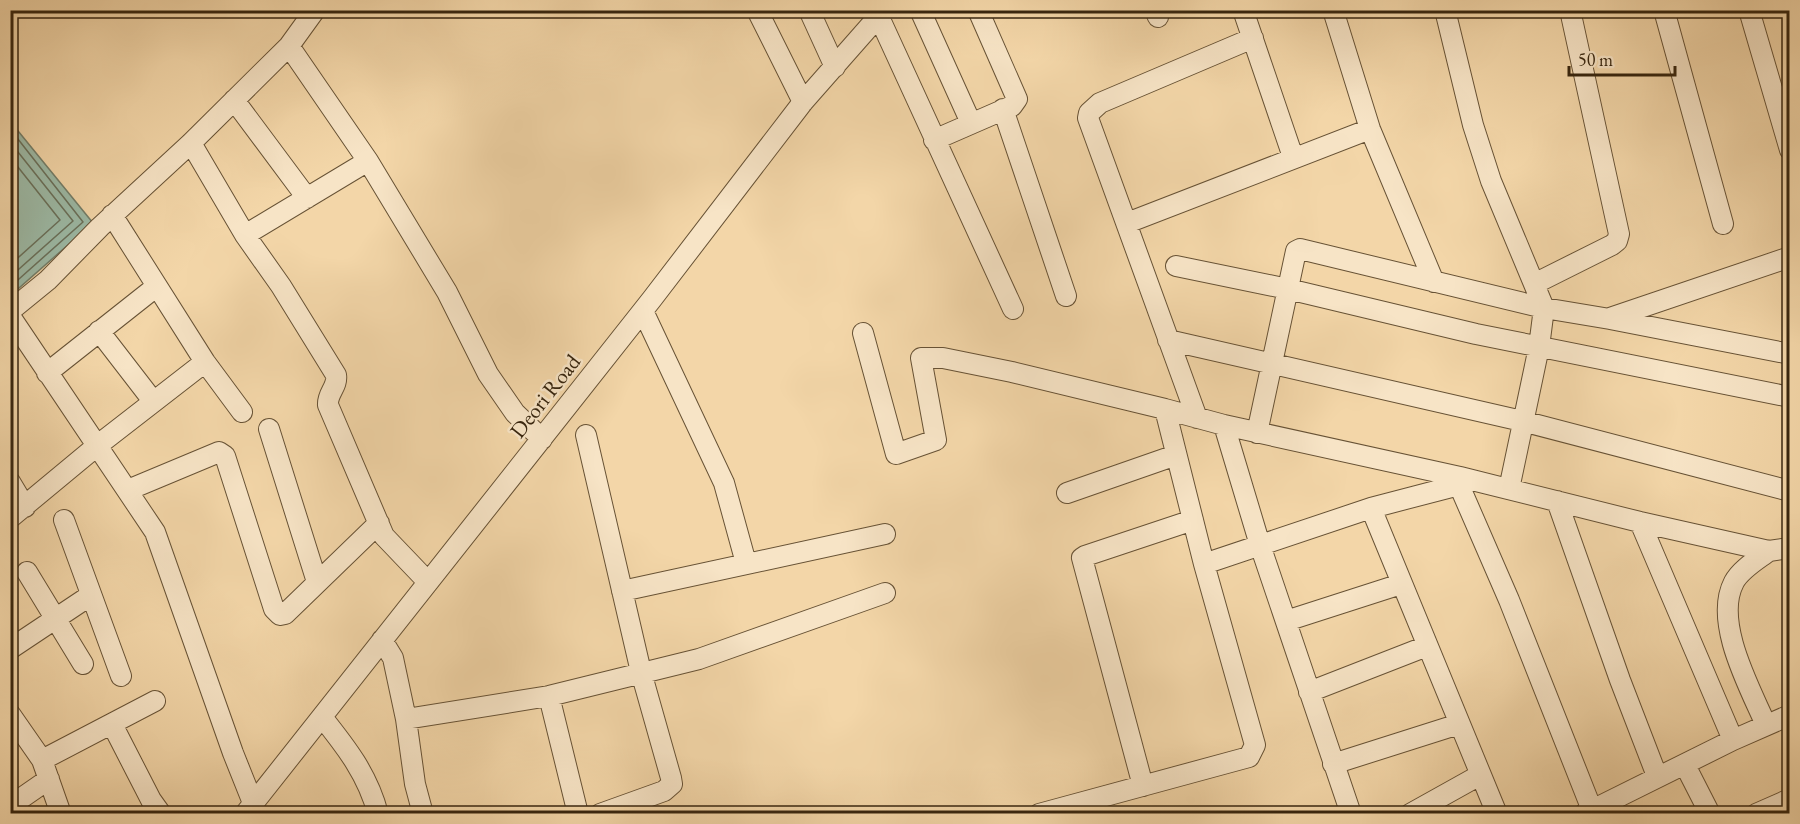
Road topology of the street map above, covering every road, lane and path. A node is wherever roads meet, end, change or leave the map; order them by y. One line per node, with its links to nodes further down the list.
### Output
1 (315, 10): 14 (street)
2 (757, 10): 17 (street)
3 (809, 10): 15 (street)
4 (920, 10): 19 (street)
5 (978, 10): 18 (street)
6 (1243, 10): 13 (street)
7 (1333, 10): 20 (street)
8 (1445, 10): 34 (street)
9 (1570, 10): 34 (street)
10 (1664, 10): 29 (street)
11 (1749, 10): 23 (street)
12 (881, 14): 15 (street, Deori Road); 21 (street)
13 (1252, 38): 24 (street); 28 (street)
14 (289, 46): 16 (street); 25 (street)
15 (835, 67): 17 (street, Deori Road)
16 (234, 100): 22 (street); 26 (street)
17 (803, 102): 41 (street, Deori Road)
18 (1003, 110): 19 (street); 37 (street)
19 (971, 123): 21 (street)
20 (1370, 129): 24 (street); 33 (street)
21 (934, 140): 39 (street)
22 (191, 143): 27 (street); 30 (street)
23 (1790, 150)
24 (1293, 157): 28 (street)
25 (368, 161): 26 (street); 62 (street)
26 (307, 198): 30 (street)
27 (112, 215): 35 (street); 40 (street)
28 (1127, 223): 46 (street)
29 (1723, 224)
30 (245, 235): 77 (street)
31 (1790, 257): 43 (street)
32 (1176, 266): 36 (street)
33 (1434, 282): 36 (street); 38 (street)
34 (1534, 284): 38 (street)
35 (157, 286): 44 (street); 49 (street)
36 (1287, 289): 47 (street); 50 (street)
37 (1066, 296)
38 (1544, 308): 43 (street); 47 (street)
39 (1013, 309)
40 (10, 310)
41 (643, 311): 62 (street, Deori Road); 82 (street)
42 (10, 316): 51 (street)
43 (1610, 319): 48 (street)
44 (99, 331): 51 (street); 53 (street)
45 (863, 333): 54 (street)
46 (1168, 340): 50 (street); 56 (street)
47 (1539, 347): 52 (street); 57 (street)
48 (1790, 354)
49 (205, 362): 53 (street); 55 (street)
50 (1273, 363): 57 (street); 60 (street)
51 (47, 373): 63 (street)
52 (1790, 397)
53 (153, 401): 63 (street)
54 (1165, 409): 56 (street); 64 (street)
55 (242, 412)
56 (1197, 418): 58 (street)
57 (1522, 421): 67 (street); 69 (street)
58 (1224, 425): 60 (street); 79 (street)
59 (269, 429): 85 (street)
60 (1257, 433): 65 (street)
61 (586, 435): 88 (street)
62 (542, 439): 86 (street, Deori Road)
63 (98, 445): 68 (street); 73 (street)
64 (1176, 455): 70 (street); 75 (street)
65 (1459, 481): 67 (street); 72 (street); 120 (street)
66 (10, 482): 73 (street)
67 (1509, 489): 71 (street)
68 (128, 490): 85 (street); 119 (street)
69 (1790, 490)
70 (1067, 493)
71 (1557, 501): 76 (street); 114 (street)
72 (1371, 508): 79 (street); 87 (street)
73 (18, 512)
74 (63, 520): 90 (street)
75 (1193, 520): 83 (street); 115 (street)
76 (1640, 522): 81 (street); 109 (street)
77 (379, 523): 85 (street); 86 (street)
78 (885, 534): 82 (street)
79 (1260, 545): 83 (street); 92 (street)
80 (1790, 548): 81 (street)
81 (1769, 551): 108 (street)
82 (746, 563): 88 (street)
83 (1204, 564): 115 (street)
84 (27, 572): 91 (street)
85 (317, 582)
86 (428, 582): 93 (street, Deori Road)
87 (1401, 584): 92 (street); 94 (street)
88 (622, 591): 97 (street)
89 (885, 593): 97 (street)
90 (91, 595): 91 (street); 98 (street)
91 (56, 619): 95 (street); 96 (street)
92 (1286, 621): 99 (street)
93 (382, 640): 104 (street, Deori Road); 105 (street)
94 (1427, 646): 99 (street); 107 (street)
95 (10, 649)
96 (83, 664)
97 (641, 672): 100 (street); 126 (street)
98 (120, 676)
99 (1309, 692): 110 (street)
100 (549, 696): 105 (street); 125 (street)
101 (155, 701): 106 (street)
102 (10, 714): 112 (street)
103 (1790, 715): 108 (street)
104 (321, 717): 119 (street, Deori Road); 123 (street)
105 (406, 719): 124 (street)
106 (112, 724): 112 (street); 122 (street)
107 (1459, 724): 110 (street); 113 (street)
108 (1766, 725): 109 (street)
109 (1733, 740): 111 (street)
110 (1333, 764): 128 (street)
111 (1685, 765): 114 (street); 131 (street)
112 (46, 769): 118 (street); 121 (street)
113 (1479, 775): 129 (street); 130 (street)
114 (1658, 776): 117 (street)
115 (1143, 786): 127 (street)
116 (1790, 799): 132 (street)
117 (1621, 805): 120 (street)
118 (10, 806)
119 (249, 808)
120 (1588, 812)
121 (61, 813)
122 (161, 813)
123 (378, 813)
124 (423, 813)
125 (578, 813)
126 (600, 813)
127 (1039, 813)
128 (1350, 813)
129 (1410, 813)
130 (1497, 813)
131 (1710, 813)
132 (1756, 813)

